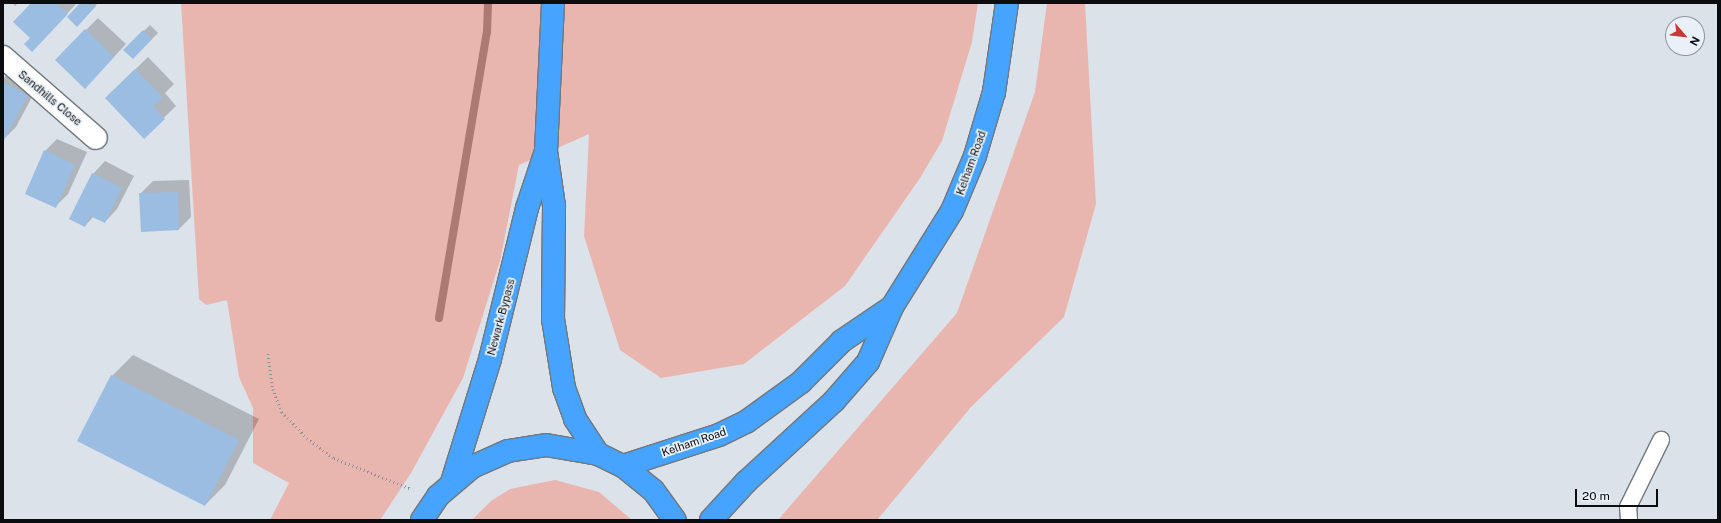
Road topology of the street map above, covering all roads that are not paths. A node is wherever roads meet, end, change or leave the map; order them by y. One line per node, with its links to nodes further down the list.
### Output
1 (553, 3): 5 (highway, Newark Bypass)
2 (1008, 3): 6 (highway, Kelham Road)
3 (3, 57): 4 (street, Sandhills Close)
4 (96, 138)
5 (546, 151): 8 (highway, Newark Bypass); 10 (highway, Newark Bypass)
6 (892, 307): 9 (highway, Kelham Road); 13 (highway, Kelham Road)
7 (1660, 440): 14 (lane)
8 (598, 454): 9 (highway); 10 (highway)
9 (623, 466): 12 (highway)
10 (452, 482): 11 (highway)
11 (422, 520)
12 (675, 520)
13 (711, 520)
14 (1629, 520)

